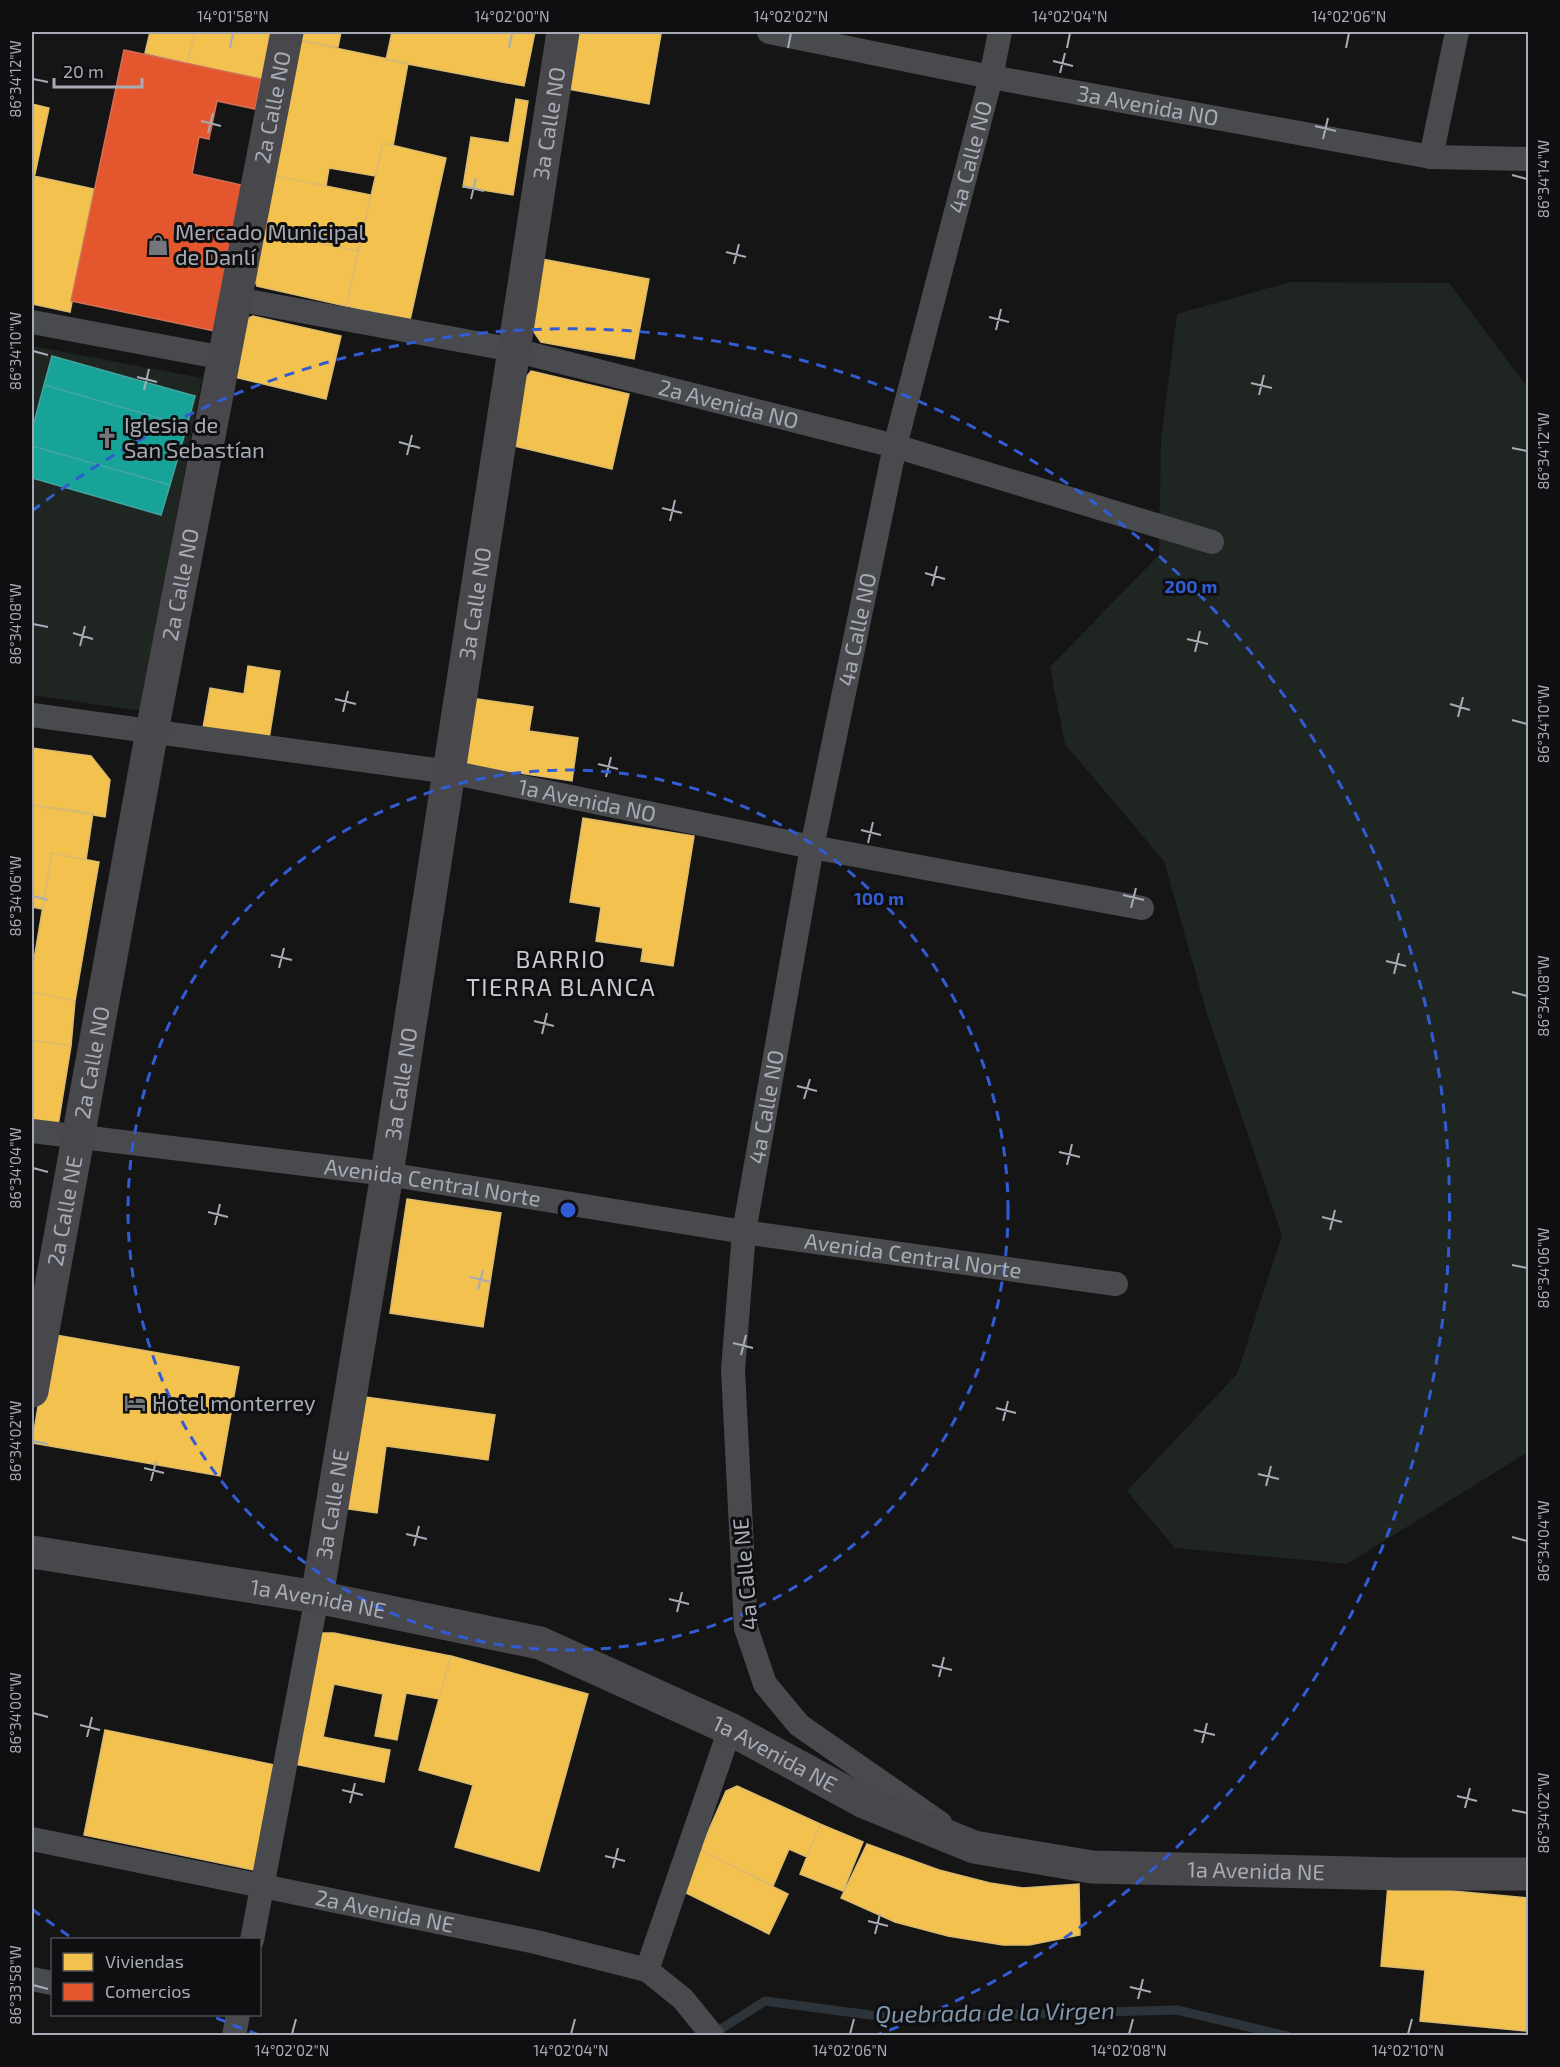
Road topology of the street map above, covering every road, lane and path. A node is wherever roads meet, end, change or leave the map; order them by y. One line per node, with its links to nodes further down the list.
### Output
1 (287, 32): 9 (main road, 2a Calle NO)
2 (563, 32): 11 (main road, 3a Calle NO)
3 (769, 32): 6 (street, 3a Avenida NO)
4 (1000, 32): 6 (street, 4a Calle NO)
5 (1457, 32): 7 (street)
6 (991, 77): 7 (street, 3a Avenida NO); 13 (street, 4a Calle NO)
7 (1431, 157): 8 (street, 3a Avenida NO)
8 (1528, 159)
9 (236, 299): 11 (street, 2a Avenida NO); 12 (main road, 2a Calle NO)
10 (32, 322): 12 (street)
11 (514, 350): 13 (street, 2a Avenida NO); 17 (main road, 3a Calle NO)
12 (224, 358): 16 (main road, 2a Calle NO)
13 (895, 446): 14 (street, 2a Avenida NO); 18 (street, 4a Calle NO)
14 (1212, 542)
15 (32, 715): 16 (street, 1a Avenida NO)
16 (152, 731): 17 (street, 1a Avenida NO); 21 (main road, 2a Calle NO)
17 (450, 772): 18 (street, 1a Avenida NO); 22 (main road, 3a Calle NO)
18 (812, 847): 19 (street, 1a Avenida NO); 23 (street, 4a Calle NO)
19 (1142, 908)
20 (32, 1131): 21 (street, Avenida Central Norte)
21 (78, 1136): 22 (street, Avenida Central Norte); 25 (main road, 2a Calle NE)
22 (387, 1174): 23 (street, Avenida Central Norte); 27 (main road, 3a Calle NE)
23 (744, 1232): 24 (street, Avenida Central Norte); 30 (street, 4a Calle NE)
24 (1116, 1284)
25 (32, 1391)
26 (32, 1552): 27 (main road, 1a Avenida NE)
27 (316, 1597): 28 (main road, 1a Avenida NE); 32 (street, 3a Calle NE)
28 (730, 1729): 30 (main road, 1a Avenida NE); 34 (street)
29 (32, 1839): 32 (street, 2a Avenida NE)
30 (974, 1847): 31 (main road, 1a Avenida NE)
31 (1528, 1874)
32 (263, 1885): 33 (street, 3a Calle NE); 34 (street, 2a Avenida NE)
33 (252, 1938)
34 (647, 1970): 37 (street, 2a Avenida NE)
35 (32, 1978): 36 (street)
36 (51, 1983)
37 (713, 2036)

